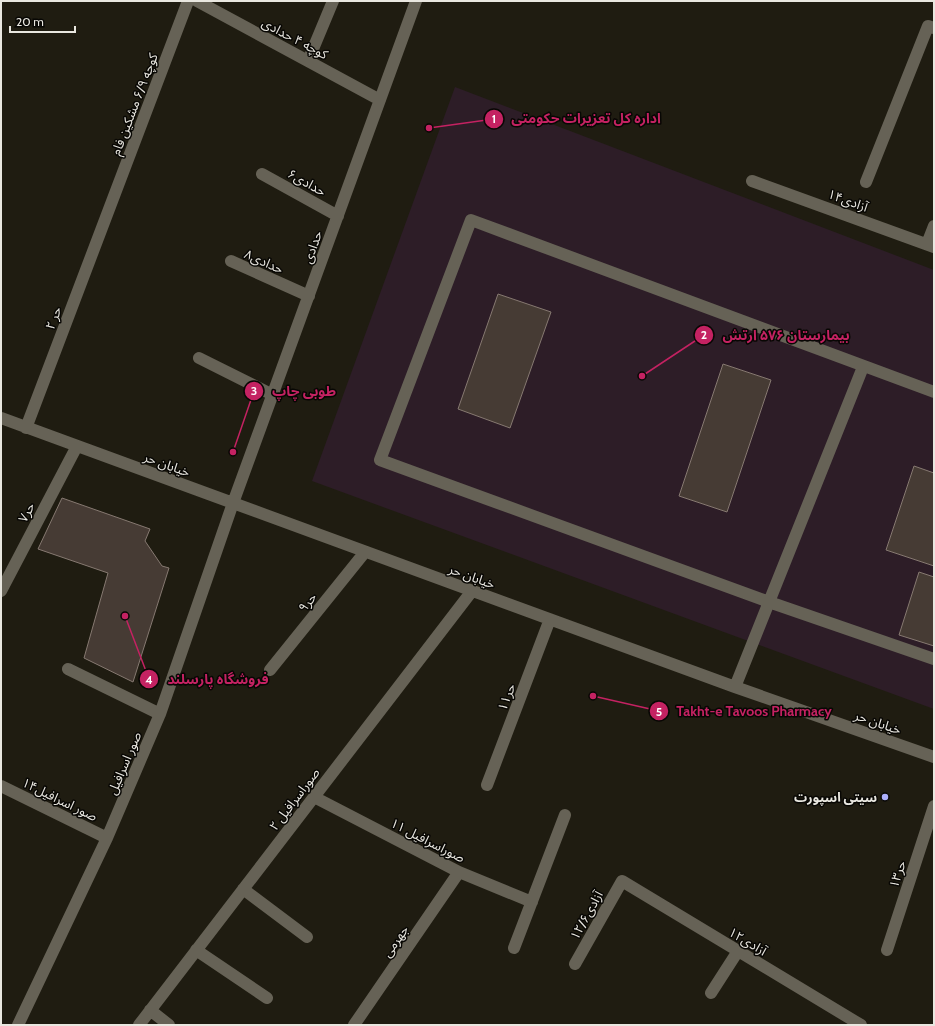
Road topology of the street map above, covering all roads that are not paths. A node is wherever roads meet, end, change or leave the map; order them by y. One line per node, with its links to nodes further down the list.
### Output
1 (188, 1): 12 (street, کوچه ۶/۹ مشکین فام)
2 (197, 1): 6 (street, کوچه ۴ حدادی)
3 (333, 1): 6 (street)
4 (416, 1): 7 (street, حدادی)
5 (934, 28): 10 (street)
6 (308, 61): 7 (street, کوچه ۴ حدادی)
7 (380, 100): 11 (street, حدادی)
8 (262, 174): 11 (street, ۶حدادی)
9 (752, 181): 14 (street, آزادی۱۴)
10 (866, 182)
11 (338, 216): 16 (street, حدادی)
12 (106, 218): 22 (street, ۲ حر)
13 (934, 226): 14 (street)
14 (930, 245)
15 (231, 261): 16 (street, ۸حدادی)
16 (309, 296): 20 (street, حدادی)
17 (199, 358): 20 (street)
18 (863, 367): 19 (street); 28 (street); 28 (street)
19 (934, 392)
20 (273, 395): 24 (street, حدادی)
21 (1, 418): 22 (street, خیابان حر)
22 (26, 428): 23 (street, خیابان حر)
23 (77, 446): 24 (street, خیابان حر); 26 (street, حر۷)
24 (233, 503): 25 (street, خیابان حر); 34 (street, صور اسرافیل)
25 (365, 552): 27 (street, خیابان حر); 32 (street, حر۹)
26 (1, 591)
27 (472, 591): 29 (street, خیابان حر); 38 (street, صوراسرافیل ۲)
28 (769, 602): 30 (street); 33 (street)
29 (550, 619): 33 (street, خیابان حر); 37 (street, حر۱۱)
30 (934, 659)
31 (68, 669): 34 (street)
32 (270, 670)
33 (735, 687): 35 (street, خیابان حر)
34 (160, 714): 41 (street, صور اسرافیل)
35 (934, 757)
36 (1, 786): 41 (street, صور اسرافیل۱۴)
37 (487, 786)
38 (314, 797): 42 (street, صوراسرافیل ۱۱); 44 (street, صوراسرافیل ۲)
39 (934, 806): 49 (street, حر۱۳)
40 (565, 815): 45 (street)
41 (107, 838): 55 (street, صور اسرافیل)
42 (459, 872): 45 (street, صوراسرافیل ۱۱); 58 (street, جهرمی)
43 (622, 881): 50 (street, آزادی۱۲); 51 (street, آزادی۱۲/۶)
44 (243, 889): 46 (street); 48 (street, صوراسرافیل ۲)
45 (532, 902): 47 (street)
46 (307, 936)
47 (514, 948)
48 (196, 950): 53 (street); 54 (street, صوراسرافیل ۲)
49 (887, 950)
50 (738, 951): 52 (street); 59 (street, آزادی۱۲)
51 (575, 964)
52 (711, 993)
53 (267, 998)
54 (150, 1010): 56 (street, صوراسرافیل ۲); 57 (street)
55 (18, 1025)
56 (139, 1025)
57 (169, 1025)
58 (354, 1025)
59 (861, 1025)

